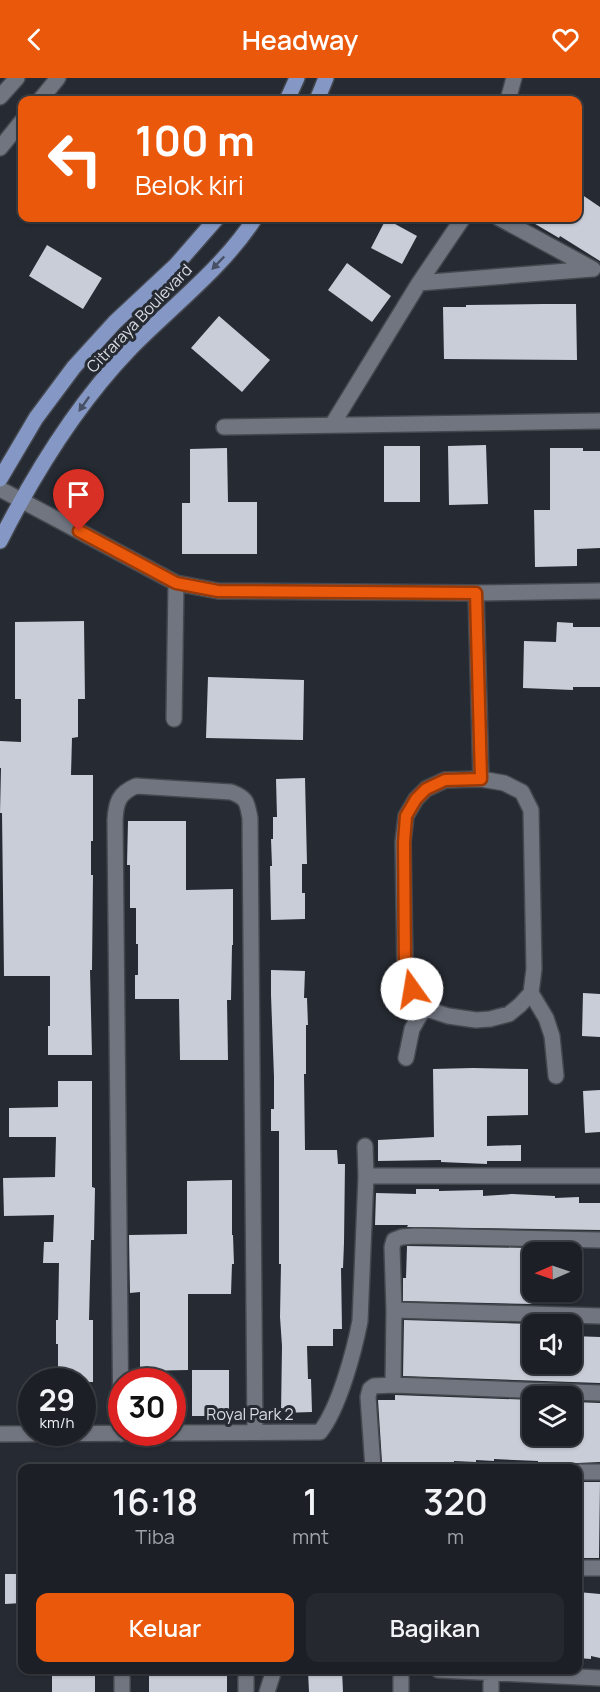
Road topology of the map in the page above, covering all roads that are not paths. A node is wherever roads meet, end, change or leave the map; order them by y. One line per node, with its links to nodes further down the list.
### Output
1 (16, 78): 10 (street)
2 (58, 78): 6 (street)
3 (297, 78): 7 (main road)
4 (326, 78): 8 (main road)
5 (514, 78): 9 (street)
6 (43, 96)
7 (289, 96)
8 (319, 96)
9 (509, 96)
10 (0, 97)
11 (18, 126): 12 (street)
12 (0, 148)
13 (214, 222): 22 (main road, Citraraya Boulevard)
14 (252, 222): 24 (main road, Citraraya Boulevard, one-way to 24)
15 (460, 222): 18 (street)
16 (506, 222): 17 (street)
17 (596, 271): 18 (street)
18 (419, 283): 20 (street)
19 (600, 421): 20 (street)
20 (332, 425): 21 (street)
21 (224, 427)
22 (0, 478)
23 (0, 489): 24 (street)
24 (21, 500): 25 (main road, Citraraya Boulevard); 26 (street)
25 (0, 541)
26 (176, 583): 28 (street); 29 (street)
27 (600, 591): 28 (street)
28 (476, 593): 30 (street)
29 (174, 719)
30 (481, 779): 31 (street); 32 (street)
31 (531, 993): 32 (street); 34 (street)
32 (424, 1008): 33 (street)
33 (406, 1058)
34 (556, 1076)
35 (365, 1146): 36 (street)
36 (366, 1176): 37 (street); 44 (street, Royal Park 2)
37 (600, 1176)
38 (600, 1240): 39 (street)
39 (394, 1310): 40 (street); 42 (street)
40 (600, 1316)
41 (120, 1368): 44 (street)
42 (387, 1385): 43 (street); 48 (street)
43 (600, 1393)
44 (255, 1432): 45 (street, Royal Park 2)
45 (186, 1433)
46 (0, 1434): 47 (street, Royal Park 2)
47 (108, 1434)
48 (373, 1464)
49 (582, 1472): 50 (street)
50 (600, 1472)
51 (582, 1568): 52 (street)
52 (600, 1568)
53 (122, 1674): 61 (street)
54 (246, 1674): 62 (street)
55 (273, 1674): 63 (street)
56 (401, 1674): 64 (street)
57 (490, 1674): 65 (street)
58 (504, 1674): 60 (street)
59 (600, 1678): 60 (street)
60 (580, 1685)
61 (122, 1692)
62 (246, 1692)
63 (267, 1692)
64 (401, 1692)
65 (490, 1692)

